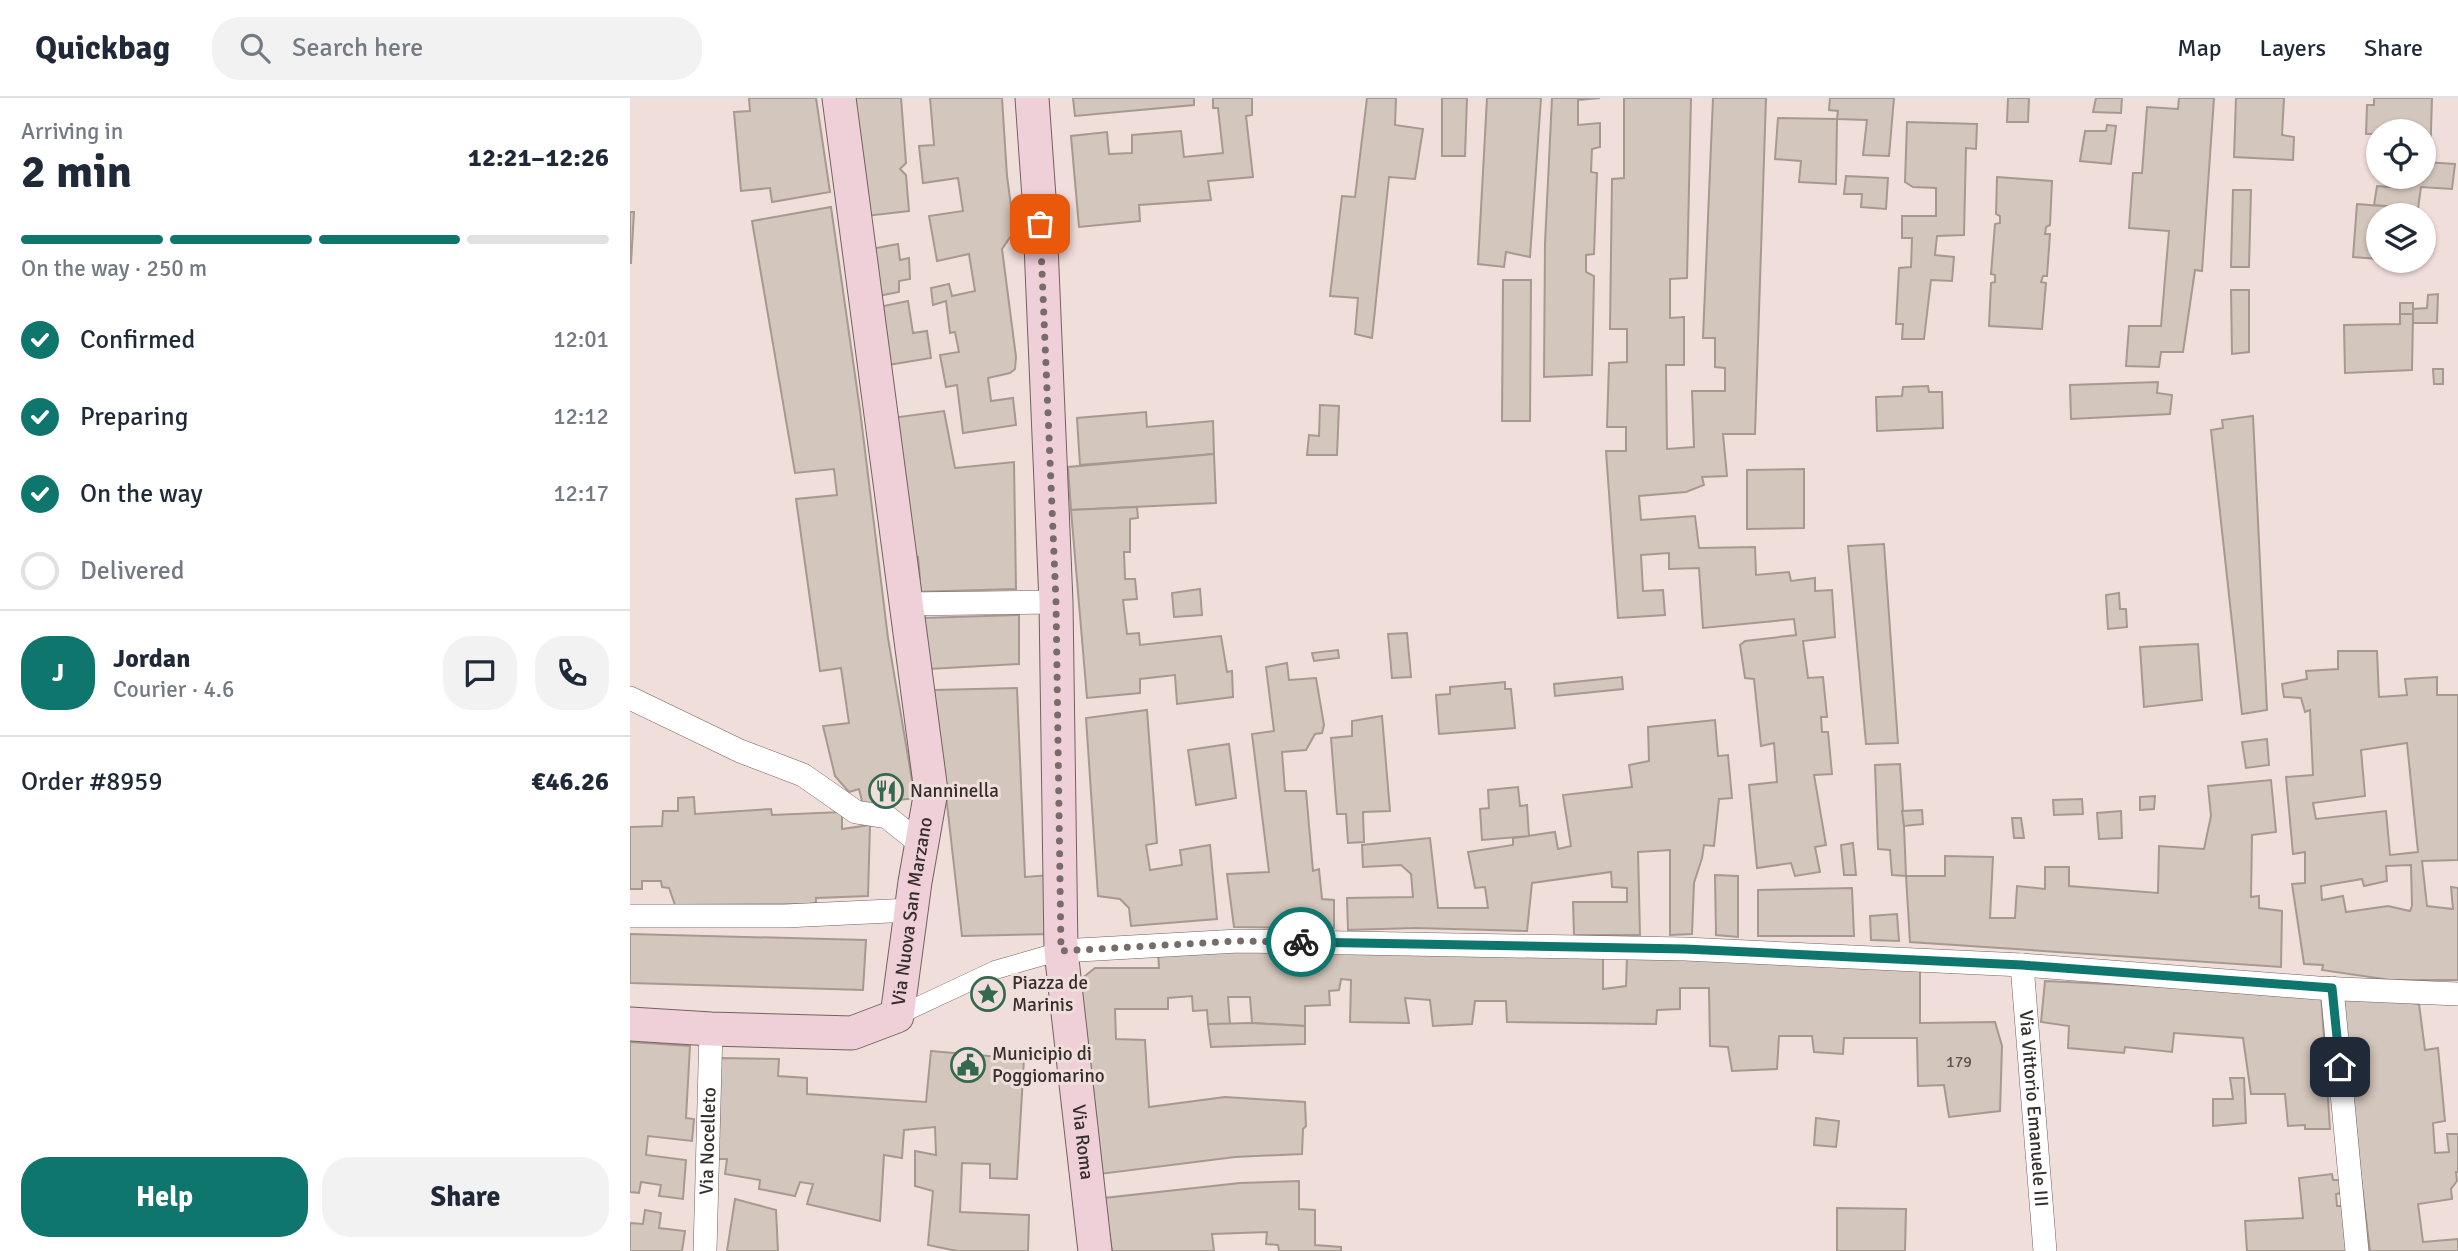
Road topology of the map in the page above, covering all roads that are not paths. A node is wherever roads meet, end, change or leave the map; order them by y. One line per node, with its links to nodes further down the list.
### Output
1 (839, 98): 4 (main road, Via Nuova San Marzano)
2 (1032, 98): 3 (main road, Via Roma)
3 (1056, 602): 4 (street); 9 (main road, Via Roma)
4 (905, 604): 6 (main road, Via Nuova San Marzano)
5 (630, 698): 6 (street)
6 (922, 845): 7 (main road, Via Nuova San Marzano)
7 (911, 911): 8 (street); 13 (main road, Via Nuova San Marzano)
8 (630, 916)
9 (1061, 951): 10 (street); 13 (street); 17 (main road, Via Roma)
10 (2022, 965): 11 (street); 18 (street, Via Vittorio Emanuele III)
11 (2332, 988): 12 (street); 19 (street)
12 (2458, 994)
13 (897, 1016): 15 (main road, Via Nuova San Marzano)
14 (630, 1024): 15 (main road, Via Nuova San Marzano)
15 (711, 1029): 16 (street, Via Nocelleto)
16 (705, 1251)
17 (1095, 1251)
18 (2046, 1251)
19 (2357, 1251)

